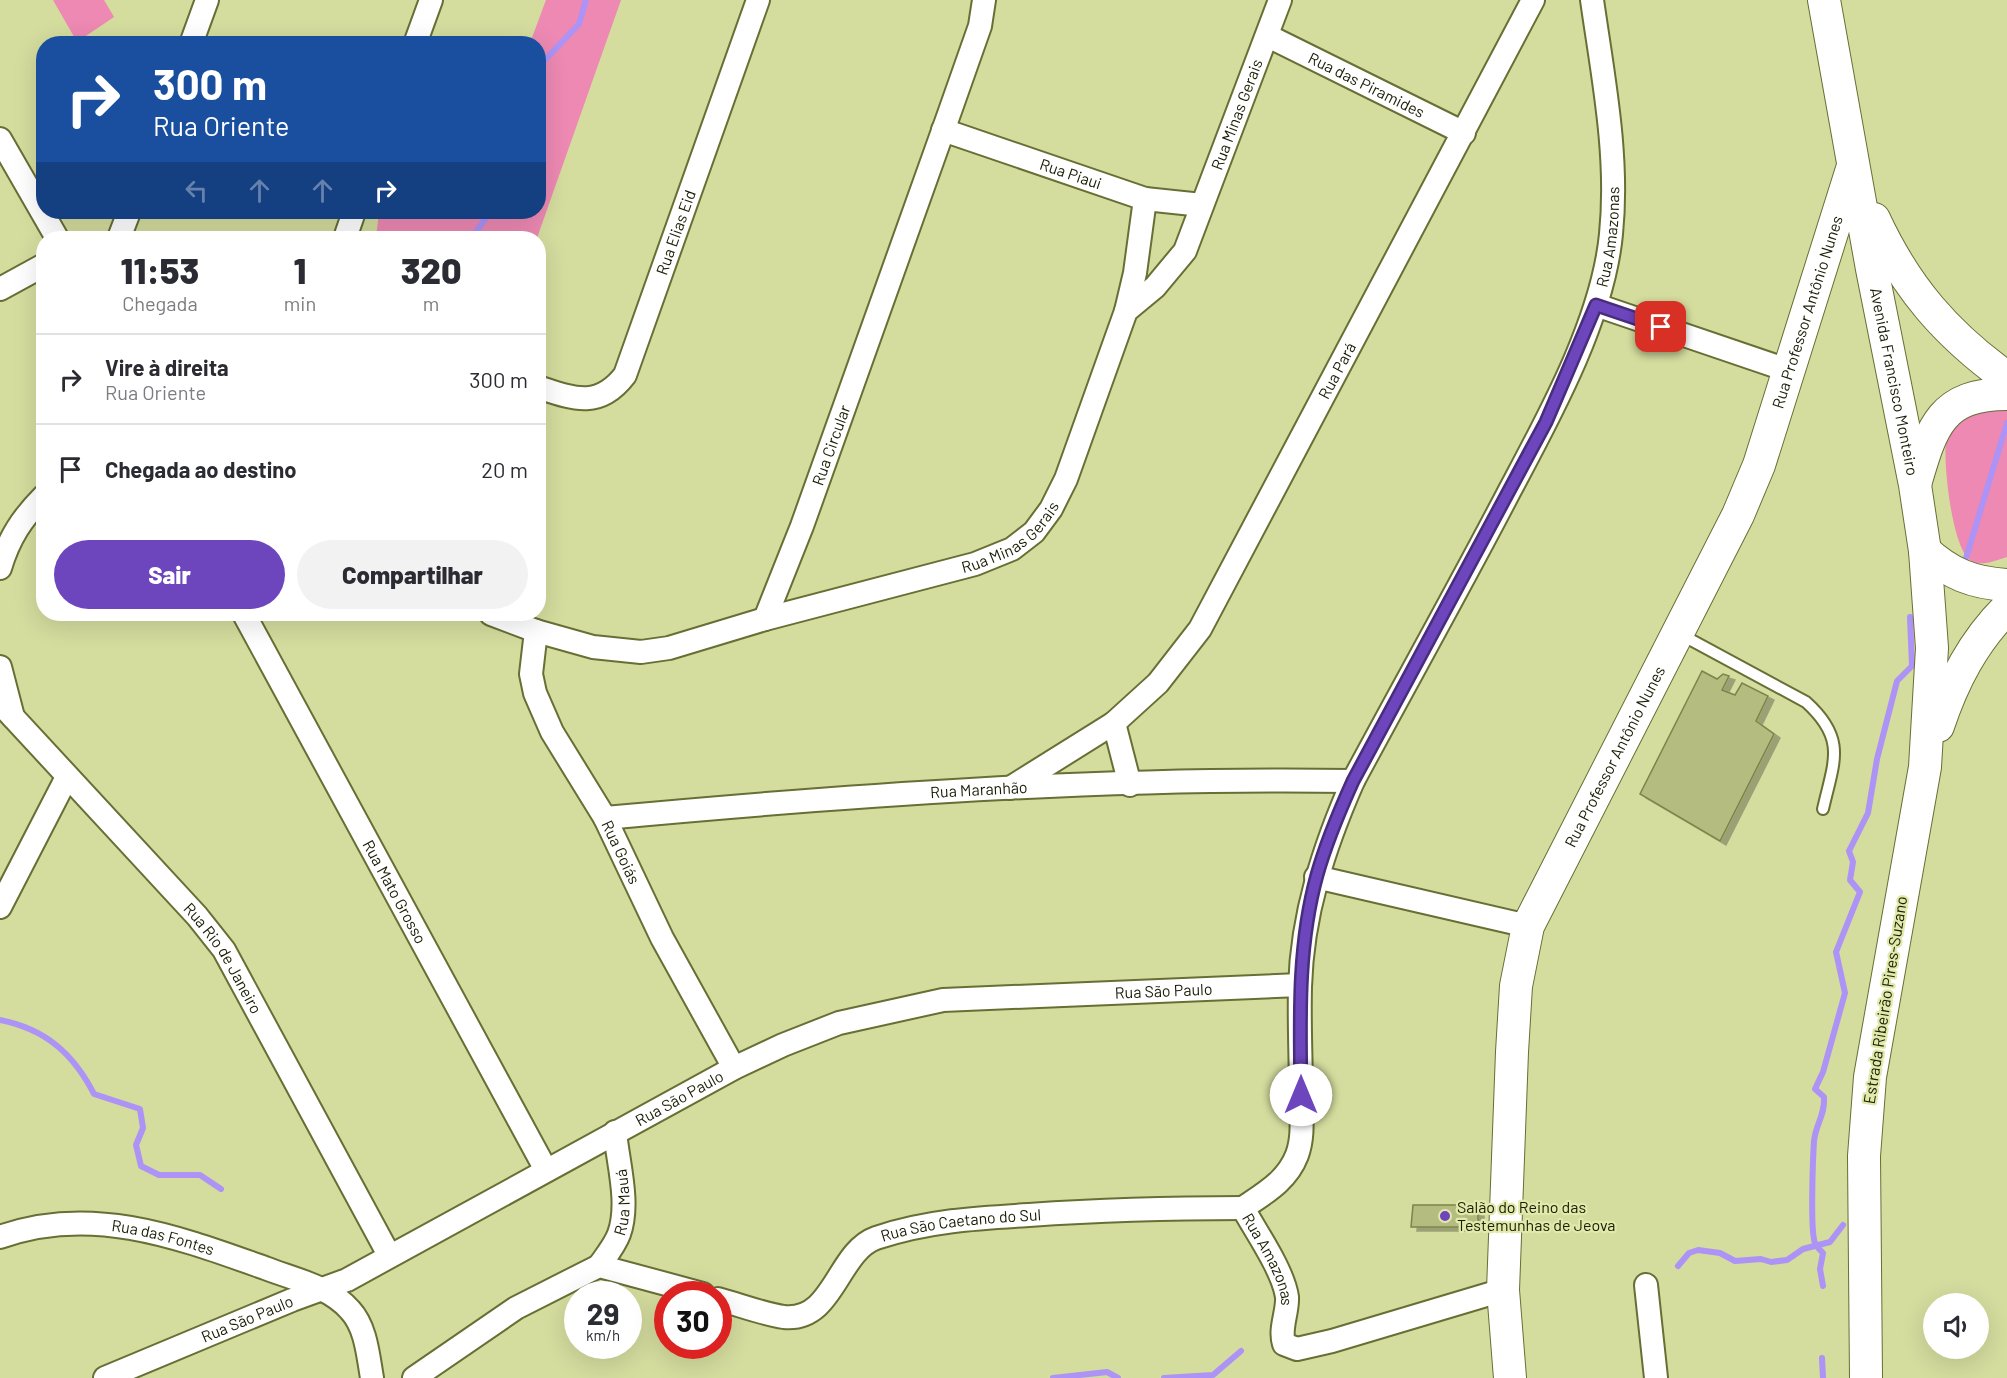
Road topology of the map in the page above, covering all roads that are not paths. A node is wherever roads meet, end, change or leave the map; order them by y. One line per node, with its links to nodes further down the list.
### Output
1 (207, 0): 9 (street)
2 (431, 0): 10 (street)
3 (758, 0): 27 (street, Rua Elias Eid)
4 (984, 0): 12 (street, Rua Circular)
5 (1280, 0): 11 (street, Rua Minas Gerais)
6 (1533, 0): 13 (street, Rua Pará)
7 (1593, 0): 23 (street, Rua Amazonas)
8 (1824, 0): 15 (main road, Avenida Francisco Monteiro)
9 (194, 36)
10 (418, 36)
11 (1268, 36): 13 (street, Rua das Piramides); 18 (street, Rua Minas Gerais)
12 (943, 130): 16 (street, Rua Piaui); 35 (street, Rua Circular)
13 (1464, 133): 42 (street, Rua Pará)
14 (0, 139): 17 (street)
15 (1855, 171): 20 (main road, Avenida Francisco Monteiro); 21 (main road, Rua Professor Antônio Nunes); 26 (main road)
16 (1145, 199): 18 (street, Rua Piaui); 24 (street, Rua Minas Gerais)
17 (36, 202)
18 (1203, 206): 24 (street, Rua Minas Gerais)
19 (36, 269): 22 (street)
20 (1872, 269): 21 (main road); 29 (main road, Avenida Francisco Monteiro)
21 (1818, 273): 25 (main road, Rua Professor Antônio Nunes)
22 (0, 289)
23 (1596, 305): 25 (street); 45 (street, Rua Amazonas)
24 (1126, 311): 35 (street, Rua Minas Gerais)
25 (1790, 371): 39 (main road, Rua Professor Antônio Nunes)
26 (2007, 378)
27 (546, 389)
28 (2007, 394): 29 (main road)
29 (1915, 485): 31 (main road, Avenida Francisco Monteiro)
30 (36, 504): 32 (street)
31 (1925, 551): 33 (main road); 43 (main road, Avenida Francisco Monteiro)
32 (0, 568)
33 (2007, 585)
34 (2007, 608): 43 (main road)
35 (765, 619): 38 (street)
36 (248, 621): 56 (street, Rua Mato Grosso)
37 (510, 621): 38 (street)
38 (536, 631): 49 (street, Rua Goiás)
39 (1677, 632): 48 (lane); 52 (main road, Rua Professor Antônio Nunes)
40 (0, 667): 41 (street)
41 (7, 710): 44 (street, Rua Rio de Janeiro)
42 (1114, 723): 46 (street); 47 (street, Rua Pará)
43 (1925, 767): 71 (main road, Estrada Ribeirão Pires-Suzano)
44 (67, 777): 51 (street); 59 (street, Rua Rio de Janeiro)
45 (1353, 781): 46 (street, Rua Maranhão); 50 (street, Rua Amazonas)
46 (1130, 785): 47 (street, Rua Maranhão)
47 (1010, 788): 49 (street, Rua Maranhão)
48 (1823, 809)
49 (605, 818): 54 (street, Rua Goiás)
50 (1316, 877): 52 (street); 53 (street, Rua Amazonas)
51 (0, 907)
52 (1528, 926): 64 (main road, Rua Professor Antônio Nunes)
53 (1300, 985): 54 (street, Rua São Paulo); 57 (street, Rua Amazonas)
54 (734, 1068): 55 (street, Rua São Paulo)
55 (615, 1132): 56 (street, Rua São Paulo); 60 (street, Rua Mauá)
56 (546, 1170): 59 (street, Rua São Paulo)
57 (1243, 1208): 64 (street, Rua Amazonas); 65 (street, Rua São Caetano do Sul)
58 (0, 1237): 63 (street, Rua das Fontes)
59 (389, 1256): 63 (street, Rua São Paulo)
60 (599, 1266): 61 (street); 68 (street)
61 (655, 1281)
62 (1646, 1286): 70 (street)
63 (323, 1290): 66 (street, Rua São Paulo); 67 (street, Rua das Fontes)
64 (1503, 1290): 69 (main road, Rua Professor Antônio Nunes)
65 (732, 1303)
66 (105, 1378)
67 (372, 1378)
68 (414, 1378)
69 (1510, 1378)
70 (1656, 1378)
71 (1866, 1378)

